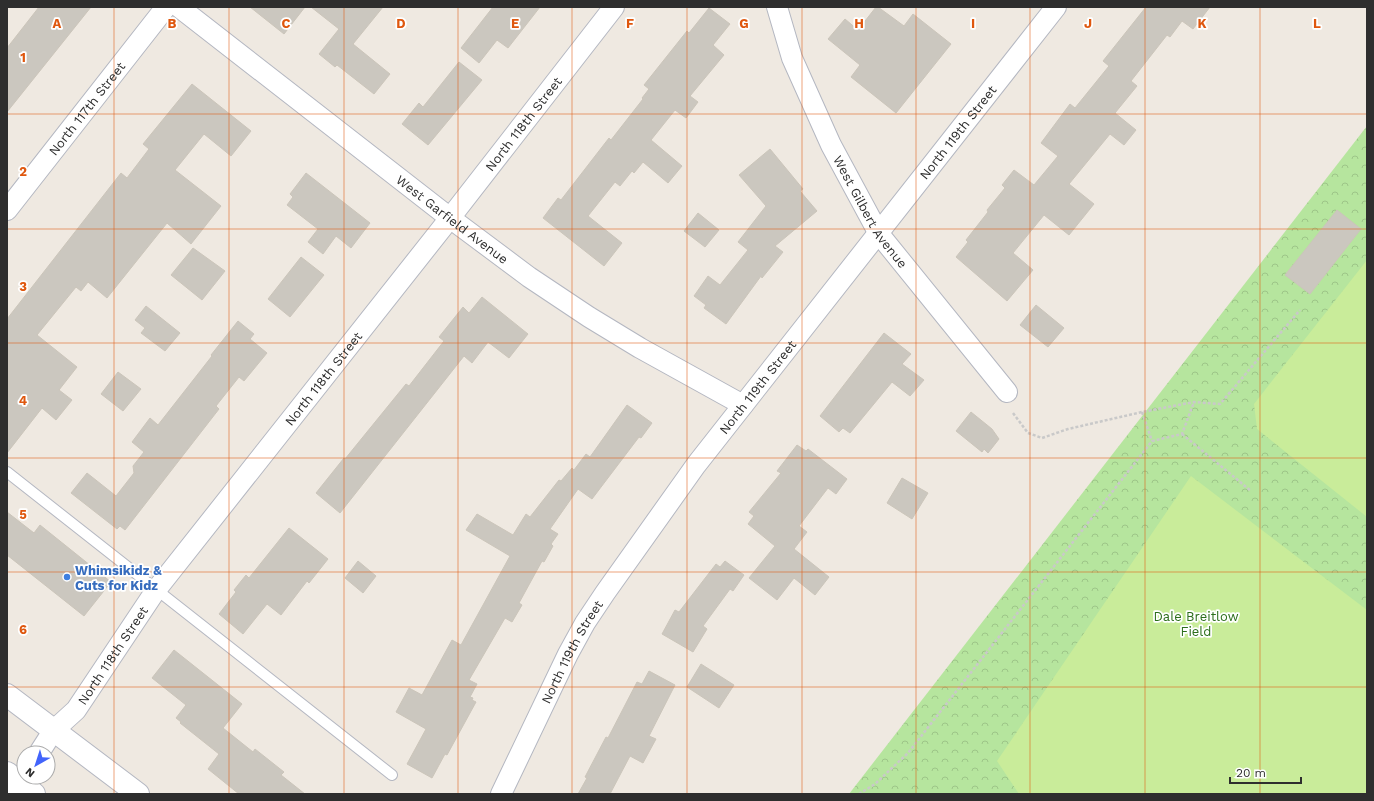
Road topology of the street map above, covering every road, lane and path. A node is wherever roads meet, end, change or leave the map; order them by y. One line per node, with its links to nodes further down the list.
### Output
1 (166, 7): 6 (street, North 117th Street)
2 (179, 7): 7 (street, West Garfield Avenue)
3 (614, 7): 7 (street, North 118th Street)
4 (777, 7): 8 (street, West Gilbert Avenue)
5 (1056, 7): 8 (street, North 119th Street)
6 (7, 210)
7 (450, 218): 12 (street, West Garfield Avenue); 18 (street, North 118th Street)
8 (878, 234): 10 (street, West Gilbert Avenue); 12 (street, North 119th Street)
9 (1300, 310): 11 (path)
10 (1007, 392): 13 (path)
11 (1194, 402): 13 (path); 14 (path)
12 (743, 405): 24 (street, North 119th Street)
13 (1142, 412): 15 (path)
14 (1182, 434): 15 (path); 17 (path)
15 (1152, 441): 25 (path)
16 (7, 472): 18 (lane)
17 (1250, 491)
18 (156, 590): 20 (street, North 118th Street); 22 (lane)
19 (7, 695): 20 (main road)
20 (53, 730): 21 (street, North 118th Street); 23 (main road)
21 (44, 745)
22 (392, 775)
23 (138, 794)
24 (501, 794)
25 (859, 794)

